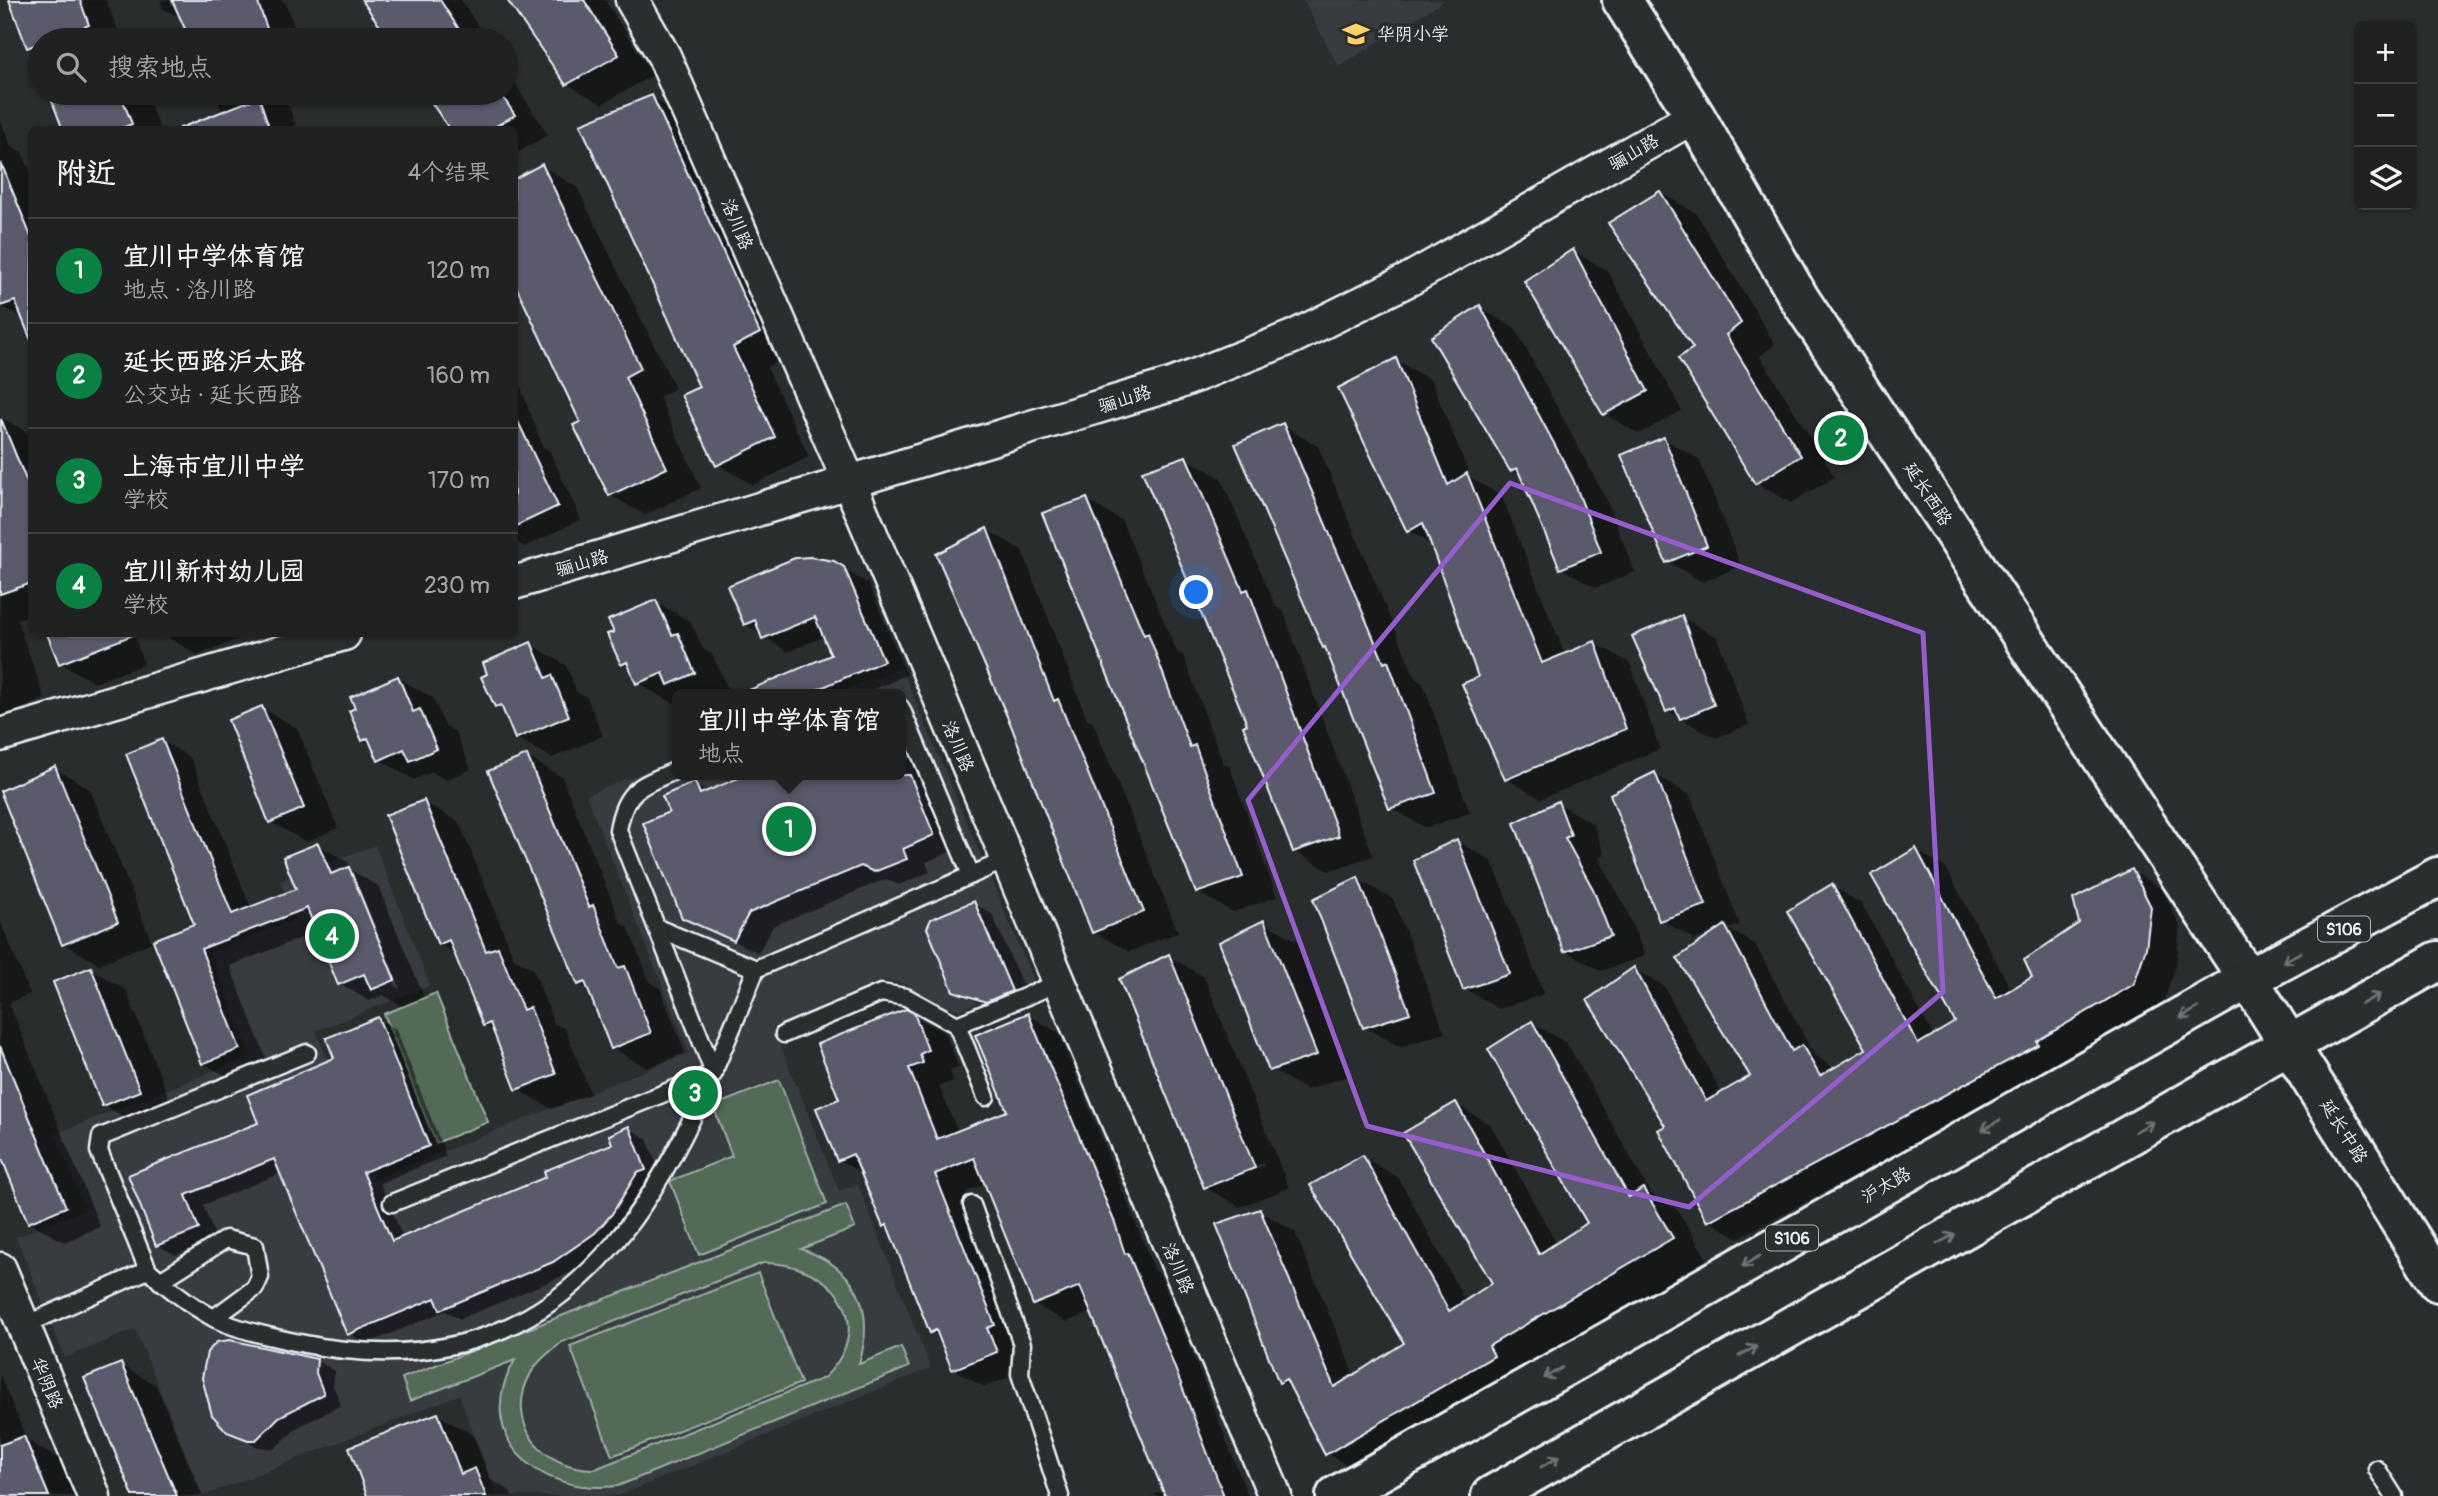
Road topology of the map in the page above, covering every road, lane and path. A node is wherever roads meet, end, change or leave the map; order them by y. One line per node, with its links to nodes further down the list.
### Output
1 (632, 0): 4 (street, 洛川路)
2 (1622, 0): 3 (main road, 延长西路)
3 (1695, 116): 4 (street, 骊山路); 16 (main road, 延长西路)
4 (850, 484): 5 (street, 骊山路); 10 (street, 洛川路)
5 (518, 582)
6 (334, 637): 8 (street)
7 (906, 720): 11 (lane)
8 (0, 735)
9 (672, 772): 13 (lane)
10 (1006, 860): 11 (lane); 17 (street, 洛川路)
11 (971, 875): 15 (lane)
12 (2438, 877): 16 (main road, 沪太路 / S106, one-way to 16)
13 (657, 928): 15 (lane); 22 (lane)
14 (2438, 961): 20 (main road, one-way to 14)
15 (756, 969): 22 (lane)
16 (2249, 979): 20 (main road, 延长中路); 35 (main road, 沪太路 / S106, one-way to 35)
17 (1058, 983): 18 (lane); 34 (street, 洛川路)
18 (957, 1025): 19 (lane); 23 (lane)
19 (784, 1034)
20 (2290, 1044): 28 (main road, 延长中路); 36 (main road, one-way to 20)
21 (307, 1053): 27 (lane)
22 (714, 1073): 24 (lane); 29 (lane)
23 (986, 1097)
24 (392, 1203)
25 (972, 1205): 33 (lane)
26 (0, 1269): 30 (street, 华阴路)
27 (154, 1275): 29 (lane); 29 (lane); 30 (lane)
28 (2438, 1282)
29 (214, 1318)
30 (23, 1326): 32 (street, 华阴路)
31 (2377, 1469): 37 (lane)
32 (94, 1496)
33 (1060, 1496)
34 (1275, 1496)
35 (1336, 1496)
36 (1491, 1496)
37 (2394, 1496)

